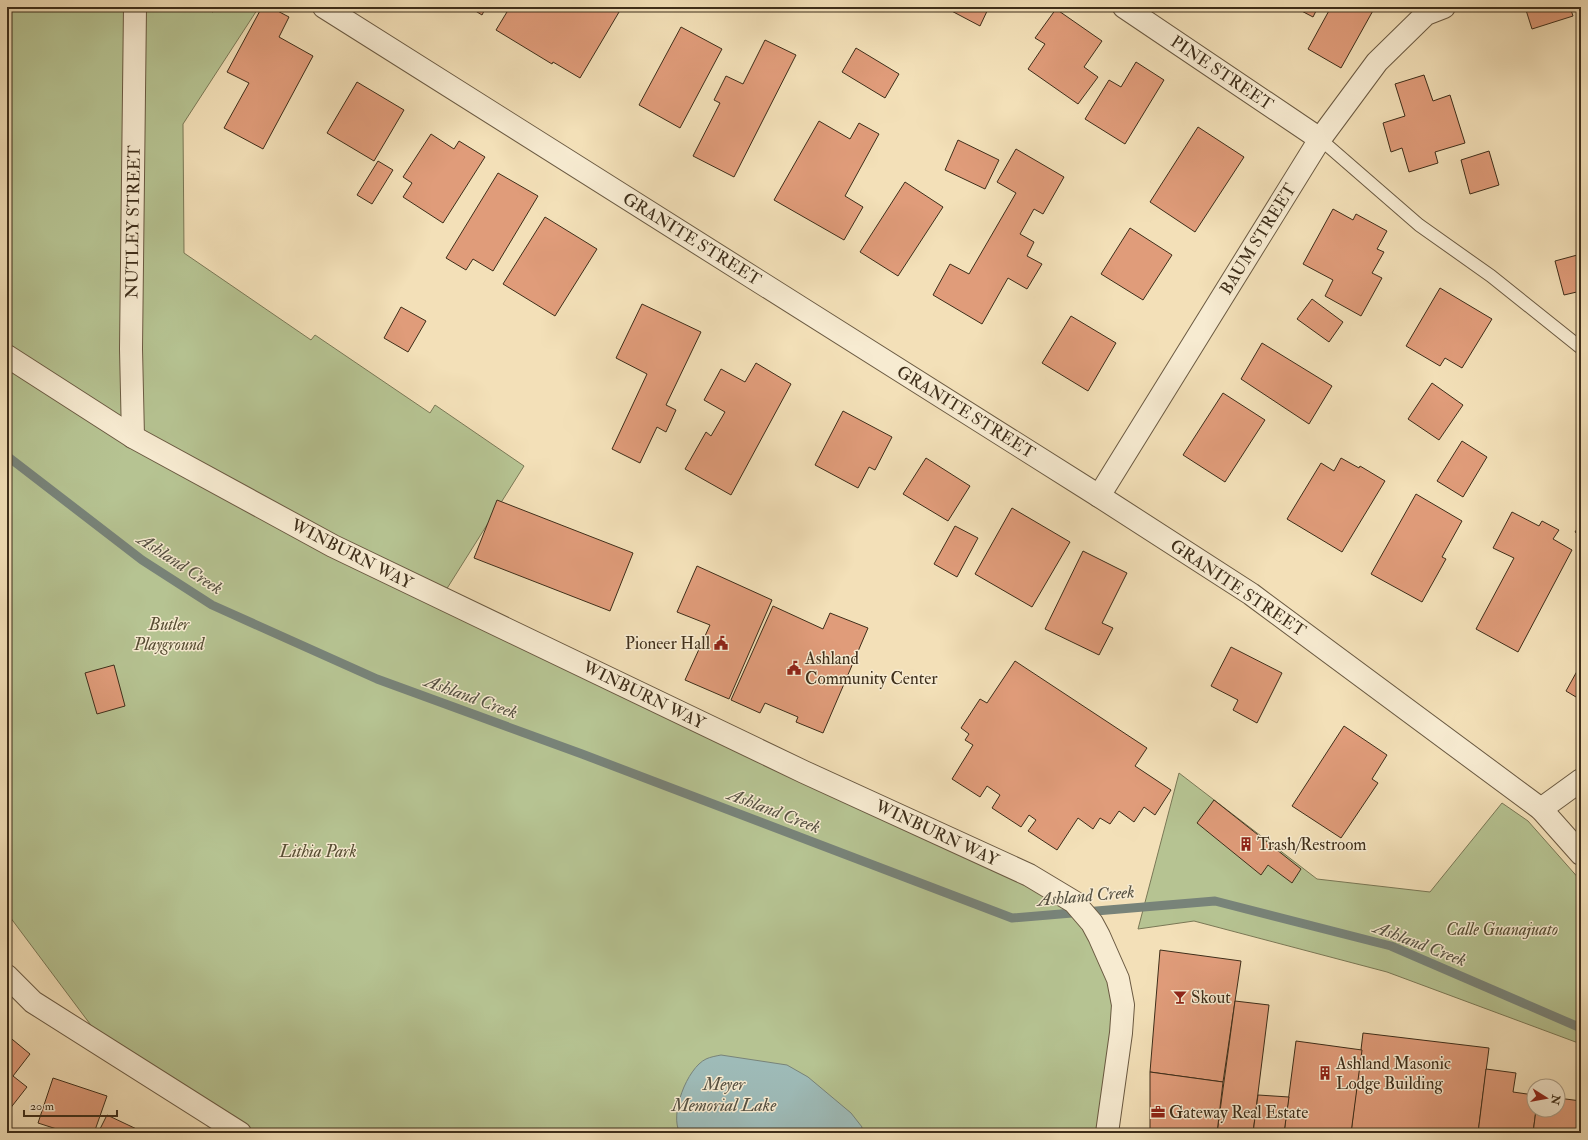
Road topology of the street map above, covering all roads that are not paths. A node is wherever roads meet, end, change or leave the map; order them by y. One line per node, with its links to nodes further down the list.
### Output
1 (135, 7): 8 (street, NUTLEY STREET)
2 (324, 7): 9 (street, GRANITE STREET)
3 (1124, 7): 5 (street, PINE STREET)
4 (1444, 7): 5 (street, BAUM STREET)
5 (1320, 139): 6 (lane); 9 (street, BAUM STREET)
6 (1581, 348)
7 (7, 356): 8 (street, WINBURN WAY)
8 (133, 437): 15 (street, WINBURN WAY)
9 (1098, 496): 11 (street, GRANITE STREET)
10 (1581, 780): 11 (street)
11 (1541, 809): 12 (street, GRANITE STREET)
12 (1581, 854)
13 (7, 976): 14 (street)
14 (240, 1133)
15 (1107, 1133)

